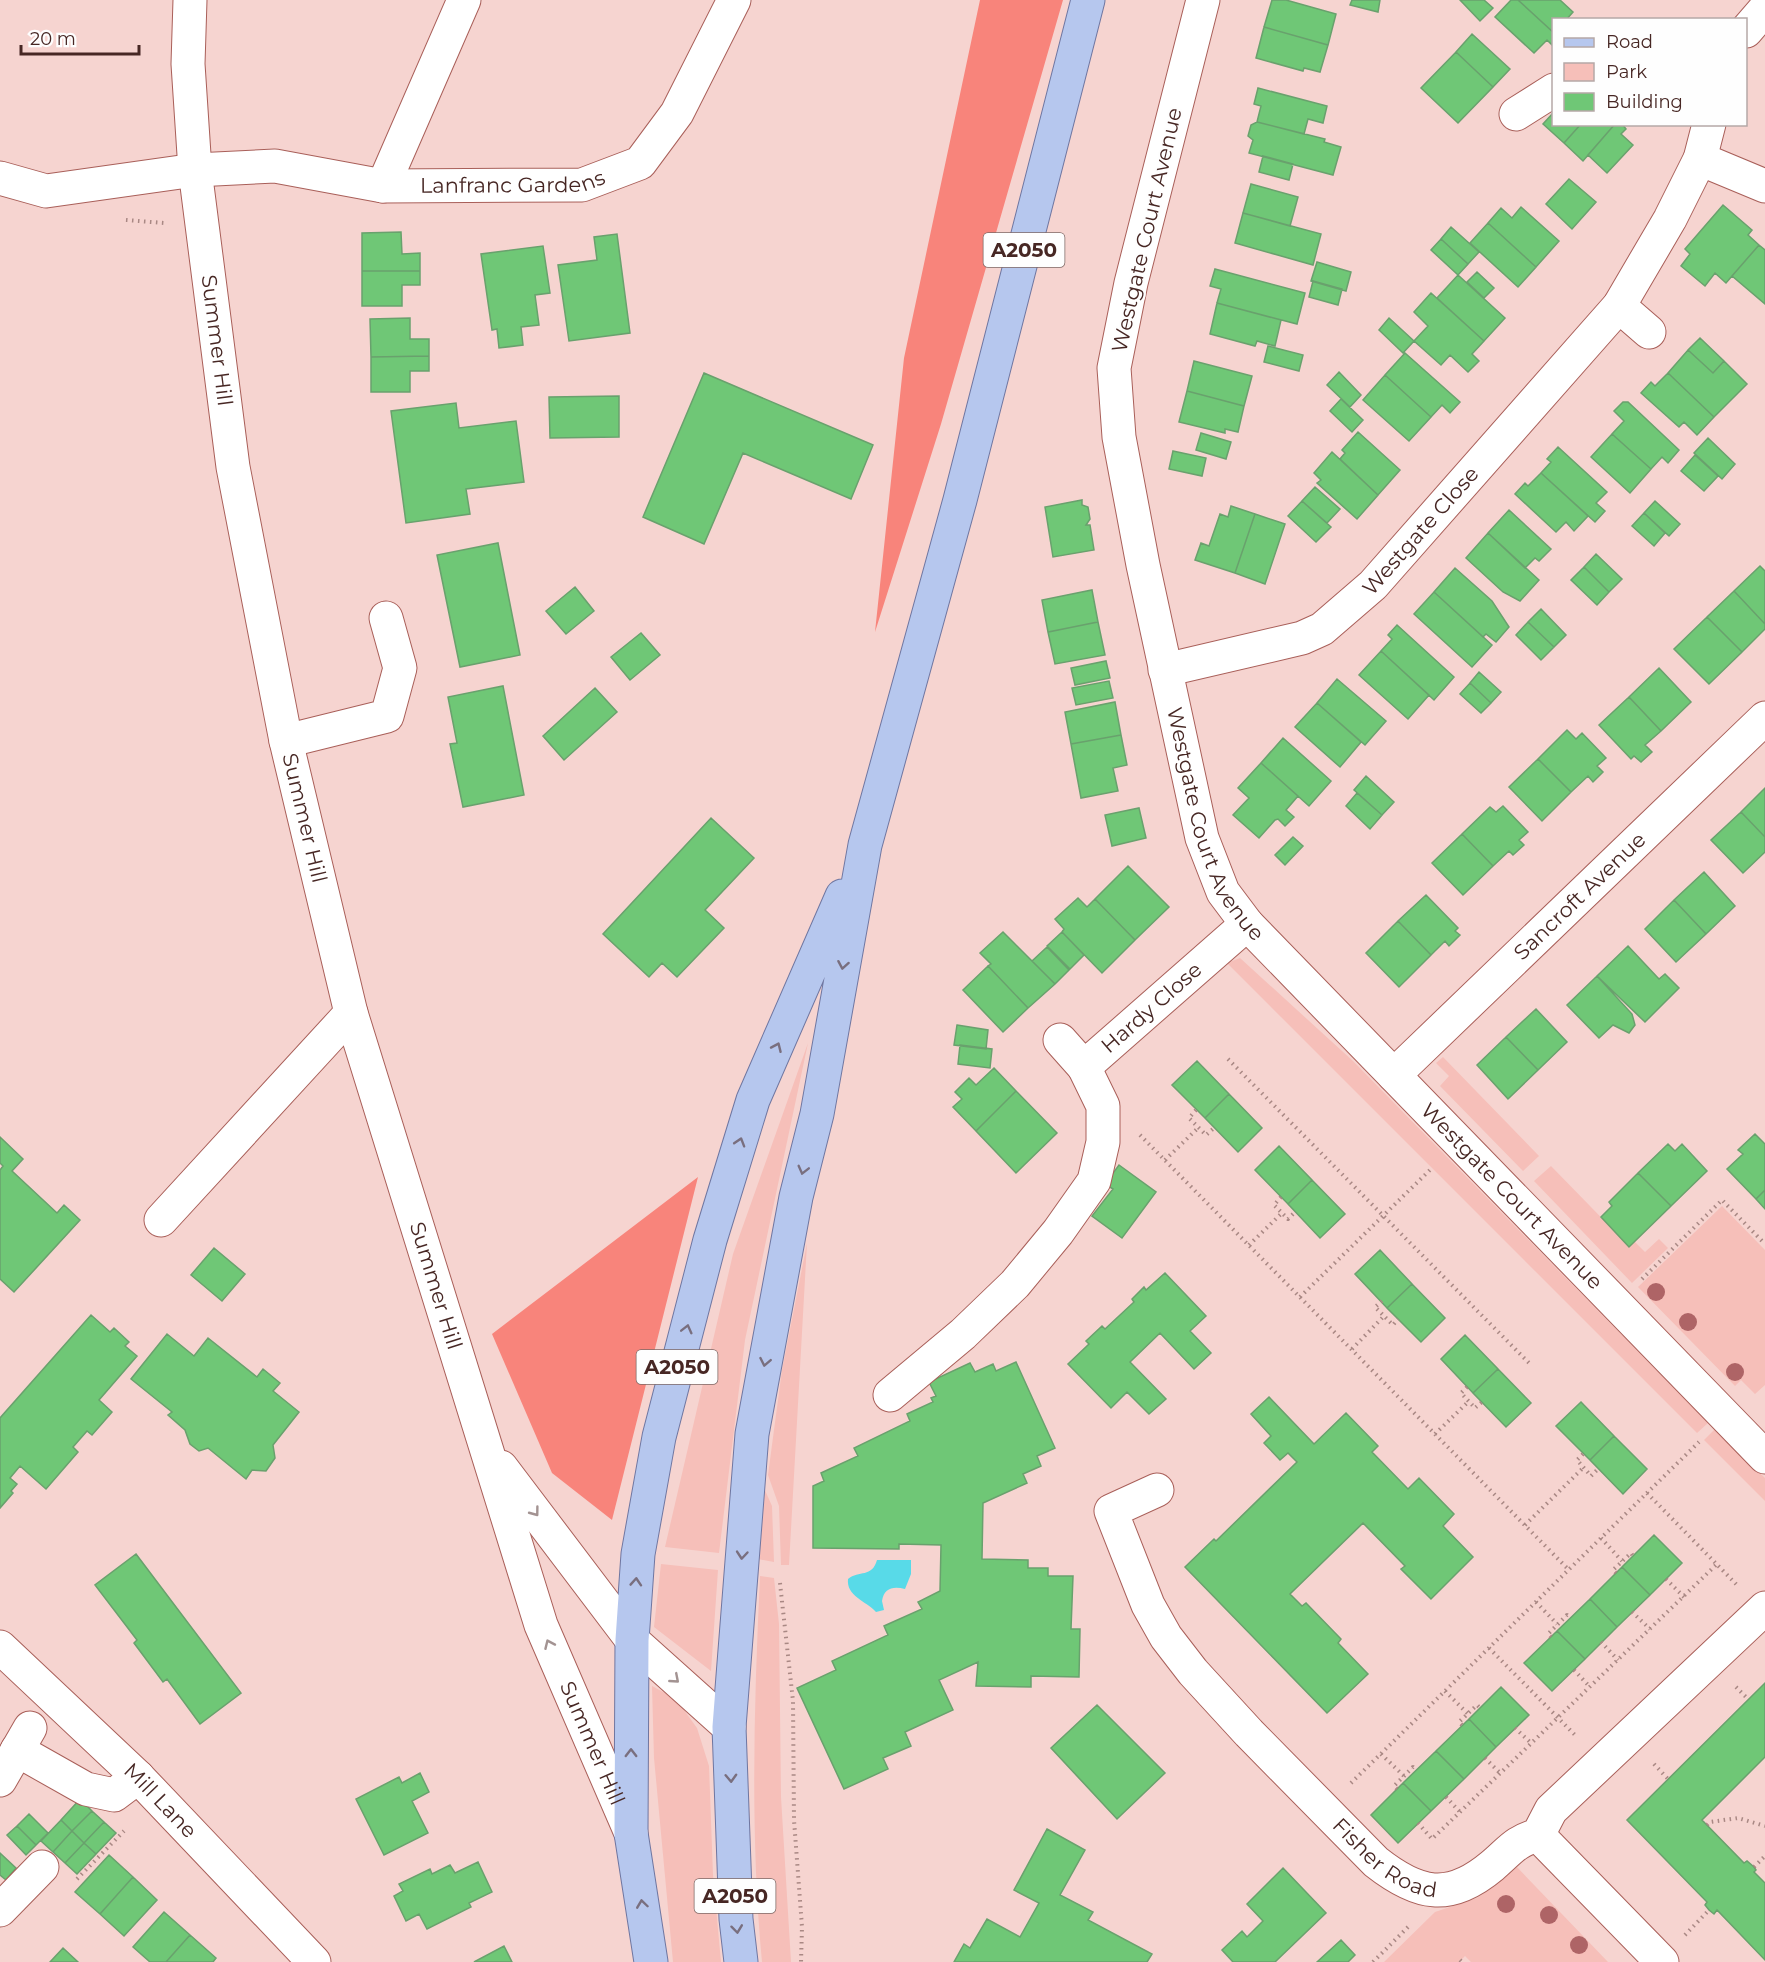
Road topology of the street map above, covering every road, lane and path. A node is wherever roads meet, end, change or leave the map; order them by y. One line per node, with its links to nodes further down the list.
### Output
1 (190, 0): 12 (street, Summer Hill)
2 (464, 0): 14 (street)
3 (734, 0): 14 (street, Lanfranc Gardens)
4 (1088, 0): 22 (main road, A2050)
5 (1203, 0): 19 (street, Westgate Court Avenue)
6 (1765, 9): 7 (street)
7 (1747, 30)
8 (1552, 91): 9 (street)
9 (1516, 114)
10 (1708, 126): 11 (street, Westgate Close)
11 (1700, 159): 15 (street); 16 (street, Westgate Close)
12 (195, 170): 13 (street, Lanfranc Gardens); 14 (street, Lanfranc Gardens); 21 (street, Summer Hill)
13 (0, 178)
14 (383, 186)
15 (1765, 186)
16 (1619, 306): 17 (street); 19 (street, Westgate Close)
17 (1649, 332)
18 (386, 618): 21 (street)
19 (1165, 670): 23 (street, Westgate Court Avenue)
20 (1765, 718): 28 (street, Sancroft Avenue)
21 (286, 741): 24 (street, Summer Hill)
22 (865, 845): 78 (main road, A2050, one-way to 22); 92 (main road, A2050, one-way to 92)
23 (1247, 924): 27 (street, Hardy Close); 28 (street, Westgate Court Avenue)
24 (351, 1013): 39 (street); 55 (street, Summer Hill)
25 (1060, 1040): 27 (street, Hardy Close)
26 (1228, 1059): 38 (path)
27 (1084, 1067): 29 (street)
28 (1394, 1075): 33 (street, Westgate Court Avenue)
29 (1103, 1106): 34 (path); 50 (street)
30 (1196, 1110): 31 (path)
31 (1198, 1127): 32 (path); 34 (path)
32 (1214, 1128)
33 (1459, 1142): 38 (path); 44 (street, Westgate Court Avenue)
34 (1165, 1160): 41 (path)
35 (1281, 1197): 37 (path)
36 (1295, 1212): 37 (path)
37 (1282, 1213): 41 (path)
38 (1383, 1216): 42 (path); 48 (path)
39 (161, 1220)
40 (1765, 1244): 44 (path)
41 (1249, 1245): 42 (path)
42 (1300, 1297): 47 (path)
43 (1382, 1301): 45 (path)
44 (1616, 1304): 53 (street, Westgate Court Avenue)
45 (1384, 1316): 46 (path); 47 (path)
46 (1398, 1319)
47 (1352, 1349): 54 (path)
48 (1531, 1365)
49 (1467, 1387): 51 (path)
50 (890, 1395)
51 (1469, 1401): 52 (path); 54 (path)
52 (1482, 1402)
53 (1751, 1433): 60 (path)
54 (1435, 1434): 61 (path)
55 (487, 1449): 78 (street, Summer Hill, one-way to 78); 113 (street, Summer Hill, one-way to 55)
56 (1583, 1454): 57 (path)
57 (1584, 1467): 58 (path); 61 (path)
58 (1598, 1469)
59 (1157, 1490): 108 (street, Fisher Road)
60 (1647, 1493): 62 (path); 65 (path)
61 (1525, 1525): 66 (path)
62 (1601, 1538): 64 (path); 66 (path)
63 (1633, 1556): 64 (path)
64 (1623, 1561): 68 (path)
65 (1717, 1564): 70 (path); 72 (path)
66 (1569, 1570): 71 (path)
67 (779, 1572): 123 (path)
68 (1616, 1573)
69 (1666, 1579): 70 (path)
70 (1683, 1597): 76 (path)
71 (1536, 1602): 75 (path); 81 (path)
72 (1764, 1610): 97 (street)
73 (1632, 1612): 76 (path)
74 (1570, 1618): 75 (path)
75 (1557, 1624): 77 (path)
76 (1650, 1629): 82 (path)
77 (1551, 1637)
78 (632, 1640): 92 (street, Summer Hill, one-way to 92); 113 (main road, A2050, one-way to 78)
79 (1601, 1642): 82 (path)
80 (0, 1647): 102 (street, Mill Lane)
81 (1489, 1648): 86 (path); 90 (path)
82 (1618, 1660): 84 (path)
83 (1574, 1670): 84 (path)
84 (1590, 1687): 90 (path)
85 (1737, 1688): 87 (path)
86 (1445, 1691): 89 (path); 95 (path)
87 (1748, 1699)
88 (1479, 1708): 89 (path)
89 (1468, 1714): 91 (path)
90 (1558, 1718): 94 (path); 97 (path)
91 (1462, 1725)
92 (729, 1727): 122 (main road, A2050, one-way to 122)
93 (1515, 1728): 94 (path)
94 (1531, 1743): 100 (path)
95 (1381, 1754): 101 (path); 108 (path)
96 (1485, 1758): 100 (path)
97 (1602, 1763): 114 (street)
98 (1657, 1767): 103 (path)
99 (1416, 1770): 101 (path)
100 (1500, 1773): 109 (path)
101 (1404, 1776): 105 (path)
102 (138, 1777): 104 (street); 107 (street, Mill Lane)
103 (1668, 1779)
104 (0, 1780)
105 (1397, 1789)
106 (1446, 1797): 109 (path)
107 (161, 1803): 116 (path); 120 (street, Mill Lane)
108 (1324, 1810): 118 (street, Fisher Road)
109 (1460, 1812): 110 (path)
110 (1418, 1823)
111 (1707, 1825): 112 (path)
112 (1765, 1826)
113 (631, 1833): 121 (main road, A2050, one-way to 113)
114 (1538, 1835): 118 (street, Fisher Road); 125 (street)
115 (1765, 1856): 117 (path)
116 (42, 1867): 119 (street)
117 (1754, 1867)
118 (1443, 1892): 124 (path)
119 (0, 1910)
120 (314, 1962)
121 (651, 1962)
122 (741, 1962)
123 (801, 1962)
124 (1373, 1962)
125 (1662, 1962)

